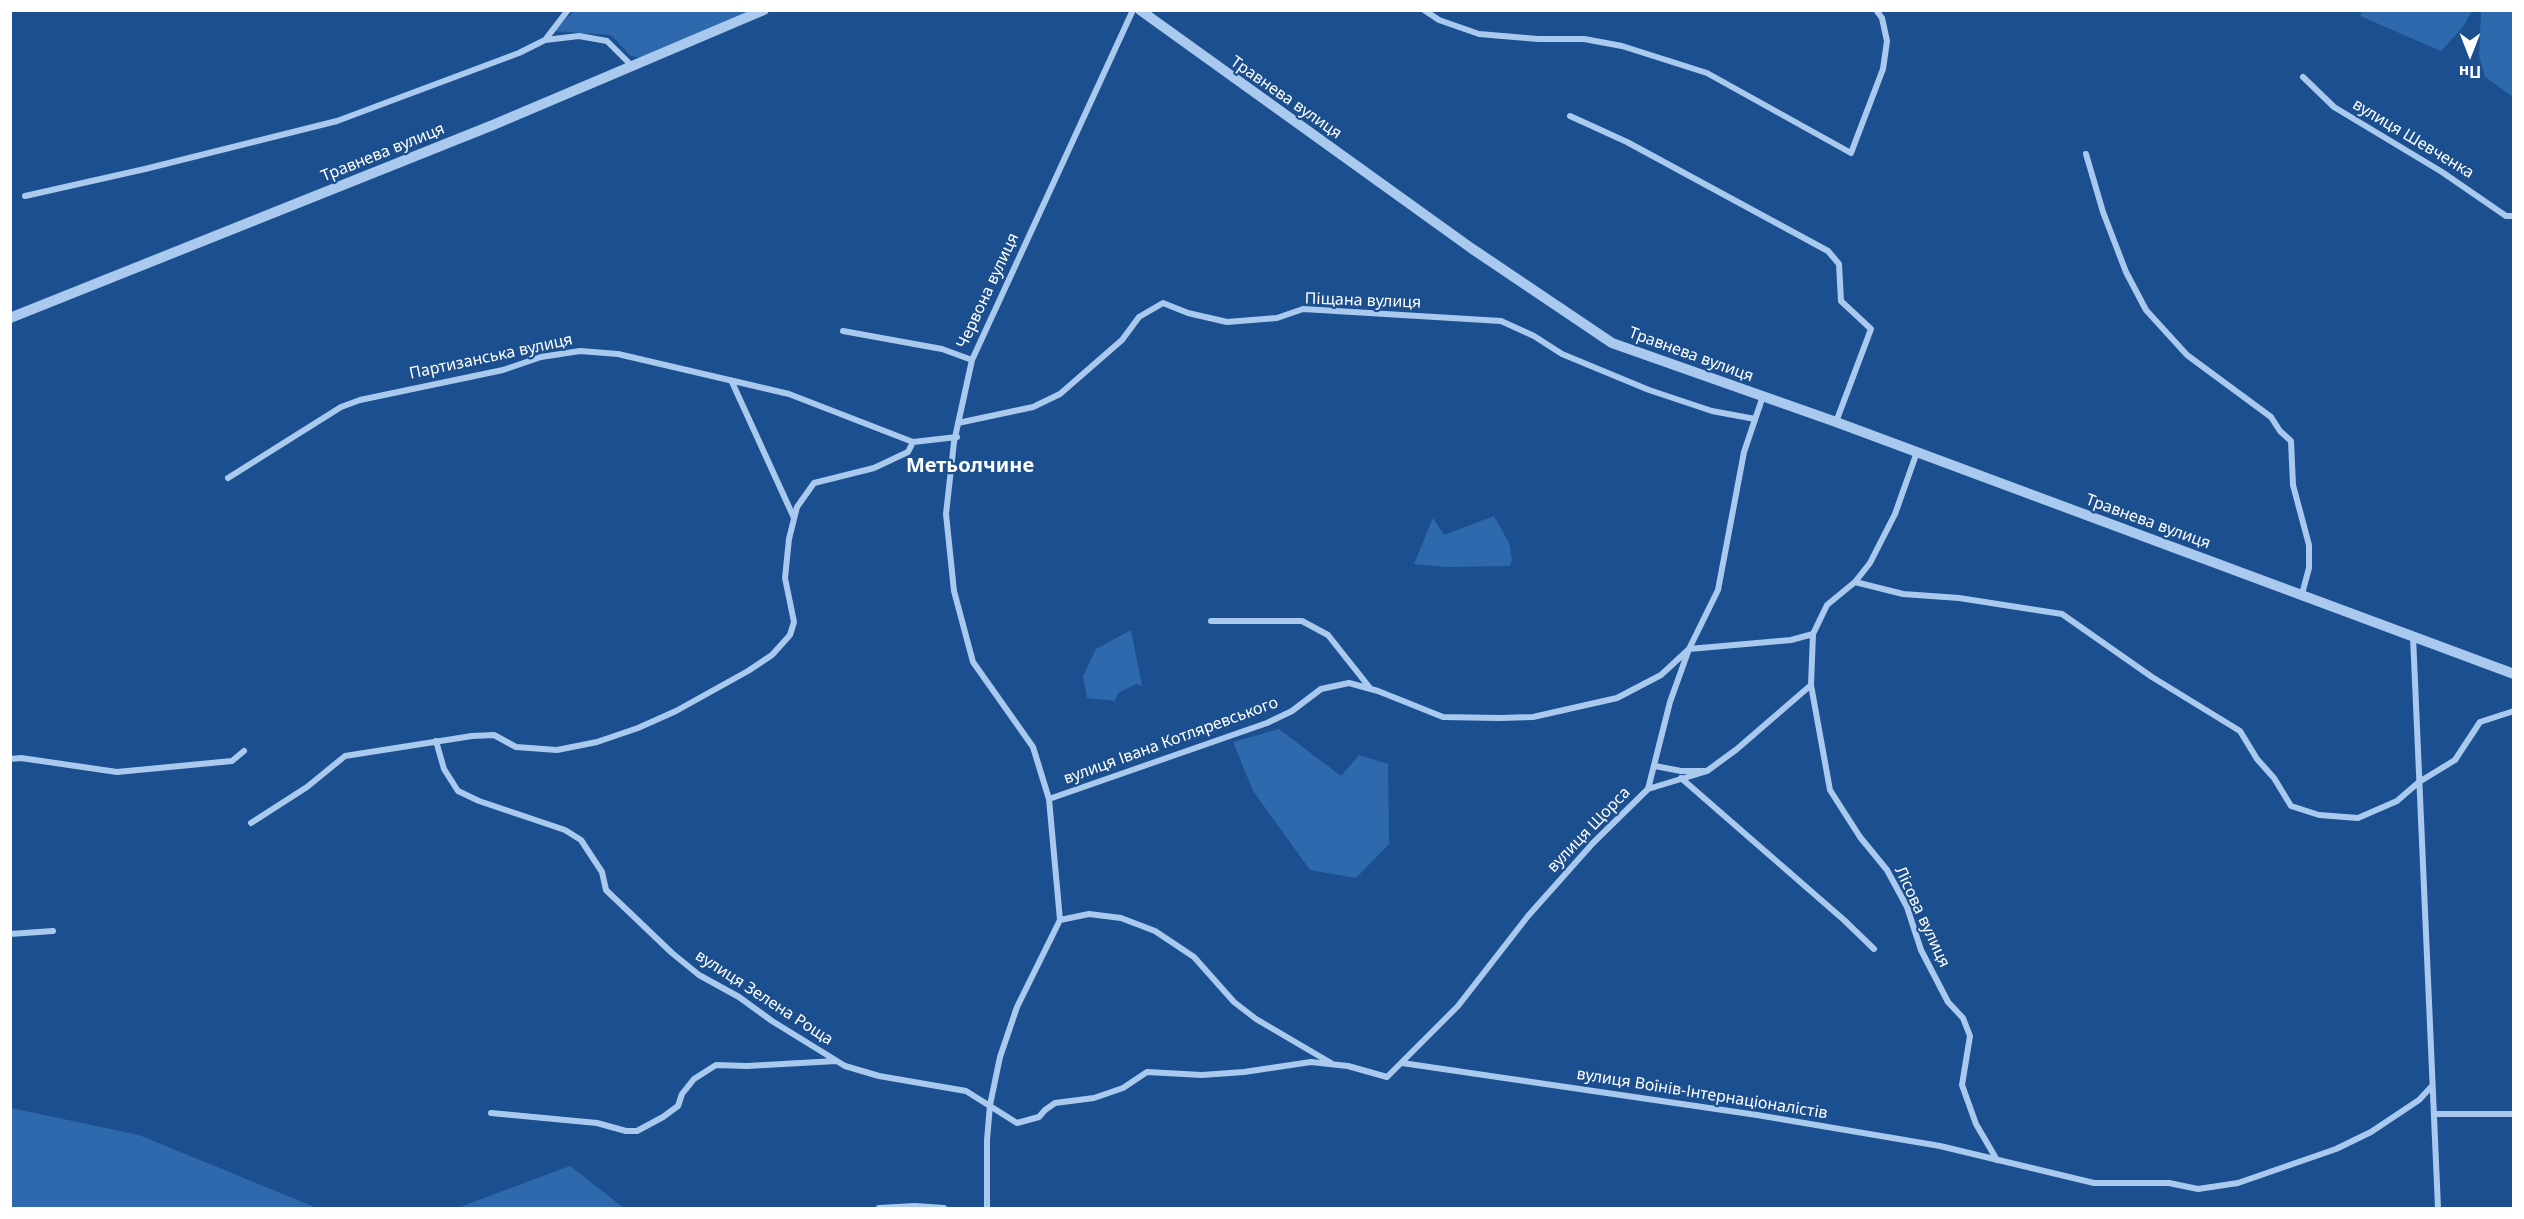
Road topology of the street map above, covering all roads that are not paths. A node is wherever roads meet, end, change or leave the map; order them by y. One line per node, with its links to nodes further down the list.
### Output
1 (568, 10): 7 (street)
2 (764, 10): 8 (street, Травнева вулиця)
3 (1133, 10): 16 (street, Червона вулиця)
4 (1140, 10): 18 (street, Травнева вулиця)
5 (1424, 10): 6 (street)
6 (1876, 10)
7 (545, 40): 8 (street); 12 (street)
8 (633, 67): 14 (street, Травнева вулиця)
9 (2303, 77): 13 (street, вулиця Шевченка)
10 (1570, 116): 20 (street)
11 (2086, 154): 28 (street)
12 (25, 196)
13 (2514, 216)
14 (10, 318)
15 (843, 331): 16 (street)
16 (972, 360): 21 (street, Червона вулиця)
17 (732, 382): 23 (street, Партизанська вулиця); 25 (street, Партизанська вулиця); 26 (street)
18 (1763, 396): 19 (street, вулиця Щорса); 20 (street, Травнева вулиця)
19 (1755, 419): 21 (street, Піщана вулиця); 32 (street, вулиця Щорса)
20 (1836, 422): 24 (street, Травнева вулиця)
21 (958, 423): 22 (street, Червона вулиця)
22 (957, 437): 23 (street); 45 (street, Червона вулиця)
23 (913, 442): 26 (street)
24 (1917, 452): 27 (street); 28 (street, Травнева вулиця)
25 (228, 478)
26 (794, 518): 37 (street)
27 (1855, 582): 30 (street); 43 (street)
28 (2302, 594): 31 (street, Травнева вулиця)
29 (1211, 621): 35 (street)
30 (1812, 634): 32 (street); 34 (street, Лісова вулиця)
31 (2413, 636): 33 (street, Травнева вулиця); 43 (street)
32 (1689, 649): 35 (street, вулиця Івана Котляревського); 40 (street, вулиця Щорса)
33 (2514, 674)
34 (1811, 685): 41 (street); 59 (street, Лісова вулиця)
35 (1371, 689): 45 (street, вулиця Івана Котляревського)
36 (2514, 711): 43 (street)
37 (435, 741): 46 (street); 51 (street, вулиця Зелена Роща)
38 (244, 752): 39 (street)
39 (10, 759)
40 (1655, 766): 41 (street); 44 (street, вулиця Щорса)
41 (1707, 771): 42 (street)
42 (1681, 778): 44 (street); 50 (street)
43 (2419, 782): 54 (street)
44 (1648, 789): 52 (street, вулиця Щорса)
45 (1049, 799): 47 (street, Червона вулиця)
46 (251, 823)
47 (1060, 920): 53 (street, вулиця Щорса); 55 (street)
48 (53, 931): 49 (street)
49 (10, 934)
50 (1874, 949)
51 (837, 1061): 55 (street, вулиця Зелена Роща); 56 (street)
52 (1402, 1063): 53 (street, вулиця Щорса); 59 (street, вулиця Воїнів-Інтернаціоналістів)
53 (1334, 1065): 55 (street, вулиця Щорса)
54 (2432, 1086): 57 (street); 59 (street, вулиця Воїнів-Інтернаціоналістів)
55 (990, 1105): 62 (street)
56 (491, 1113)
57 (2435, 1114): 58 (street); 63 (street)
58 (2514, 1114)
59 (1997, 1160)
60 (879, 1208): 61 (street)
61 (944, 1209)
62 (987, 1209)
63 (2438, 1209)

